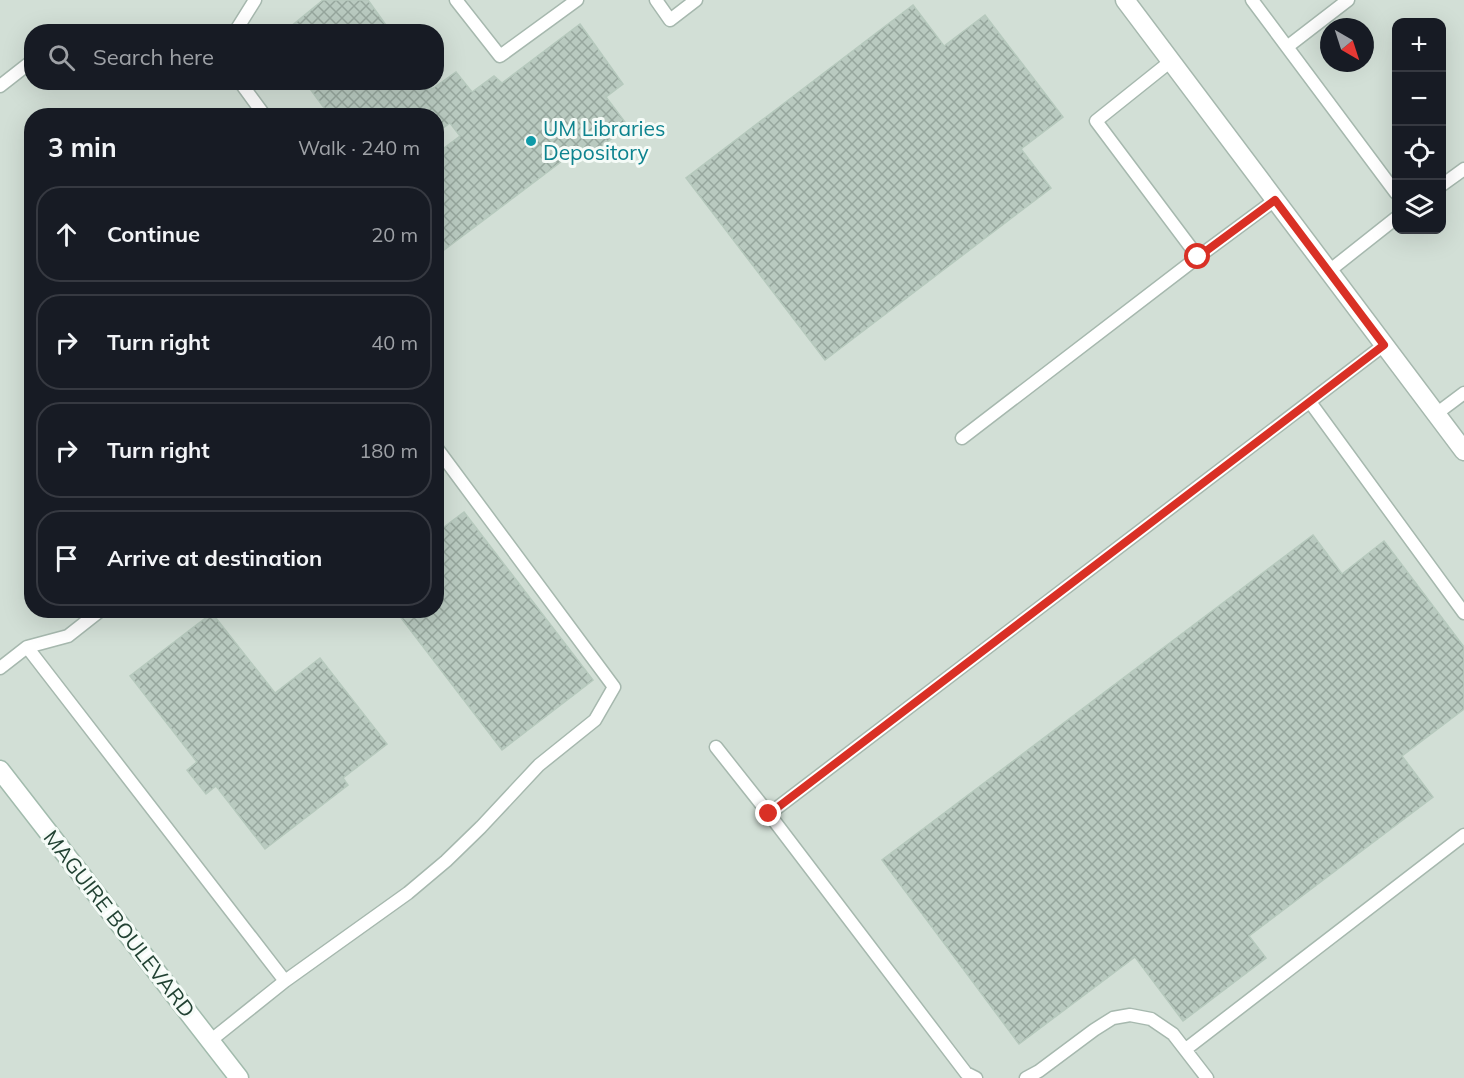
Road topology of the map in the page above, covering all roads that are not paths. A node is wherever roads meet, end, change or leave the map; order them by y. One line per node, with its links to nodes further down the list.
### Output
1 (255, 0): 9 (lane)
2 (456, 0): 3 (lane)
3 (577, 0)
4 (656, 0): 5 (lane)
5 (696, 0)
6 (1125, 0): 11 (street)
7 (1252, 0): 10 (lane)
8 (1348, 0): 10 (lane)
9 (240, 24)
10 (1287, 47): 18 (lane)
11 (1171, 61): 19 (street); 21 (lane)
12 (24, 67): 13 (lane)
13 (0, 86)
14 (246, 90): 15 (lane)
15 (259, 108)
16 (1464, 169): 17 (lane)
17 (1446, 182)
18 (1392, 188)
19 (1275, 200): 21 (lane); 22 (street)
20 (1392, 221): 22 (lane)
21 (1198, 257): 27 (lane)
22 (1329, 271): 23 (street)
23 (1384, 345): 25 (lane); 26 (street)
24 (1464, 393): 26 (lane)
25 (1310, 402): 30 (lane); 36 (lane)
26 (1436, 414): 28 (street)
27 (962, 438)
28 (1464, 451)
29 (444, 458): 38 (lane)
30 (1464, 613)
31 (91, 618): 32 (lane)
32 (27, 647): 33 (lane); 38 (lane)
33 (0, 668)
34 (716, 747): 36 (lane)
35 (0, 770): 39 (street, MAGUIRE BOULEVARD)
36 (769, 814): 42 (lane)
37 (1464, 836): 40 (lane)
38 (285, 981): 39 (lane)
39 (210, 1041): 41 (street, MAGUIRE BOULEVARD)
40 (1186, 1050): 43 (lane); 44 (lane)
41 (239, 1078)
42 (976, 1078)
43 (1026, 1078)
44 (1207, 1078)

